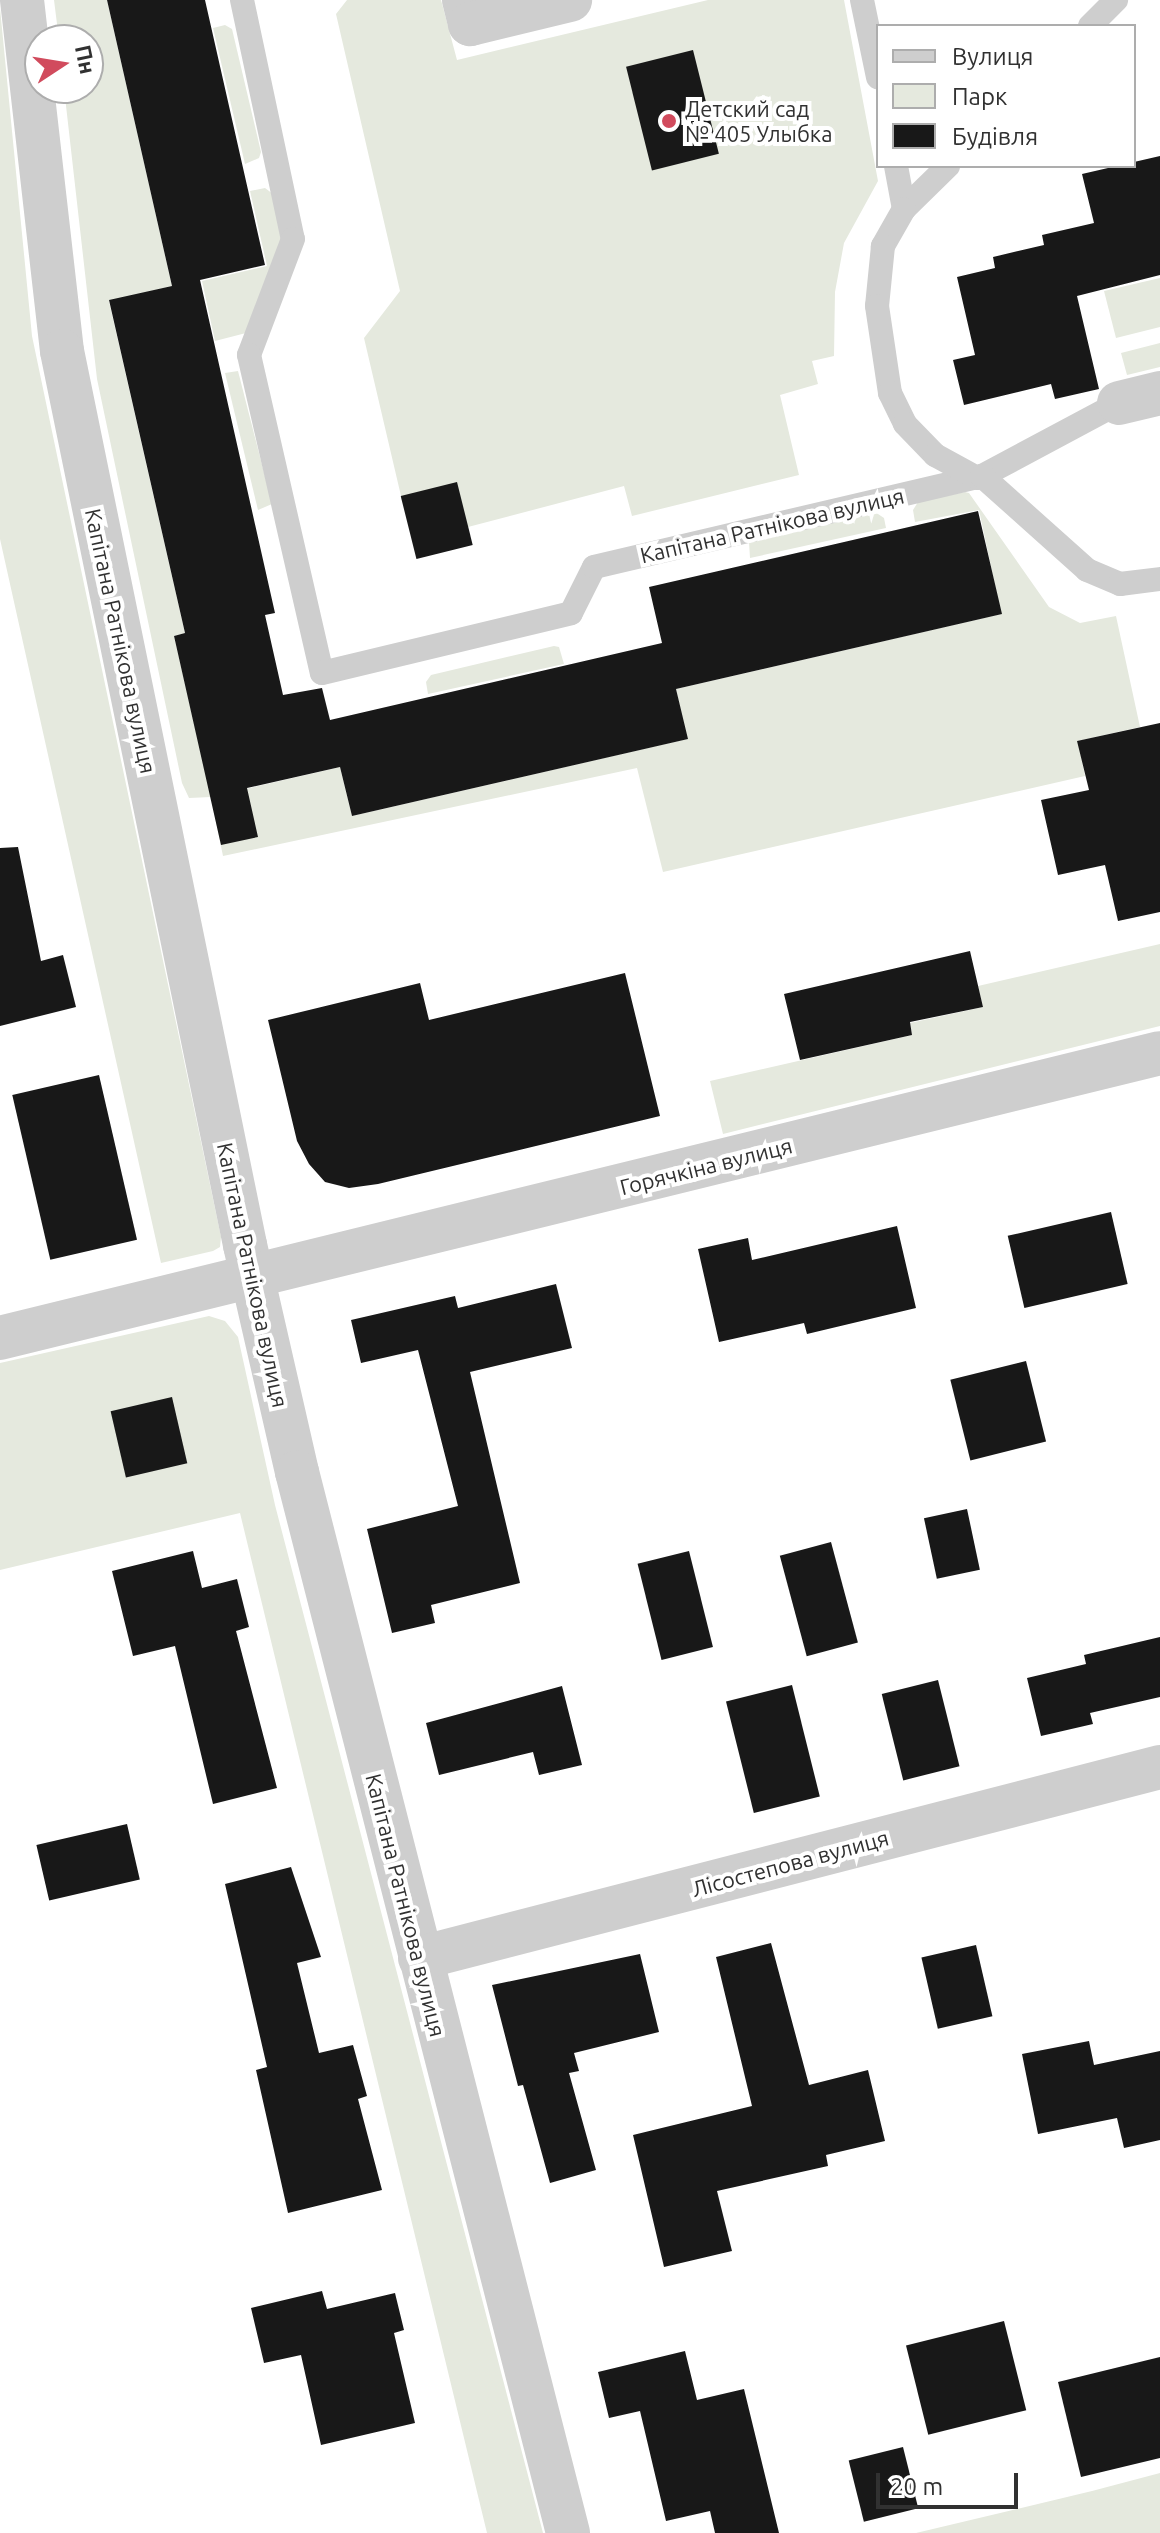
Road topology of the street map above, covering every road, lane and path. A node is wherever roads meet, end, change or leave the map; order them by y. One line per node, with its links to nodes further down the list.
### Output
1 (22, 0): 16 (street, Капітана Ратнікова вулиця)
2 (242, 0): 13 (lane, Капітана Ратнікова вулиця)
3 (464, 0): 4 (street)
4 (570, 0)
5 (862, 0): 8 (lane)
6 (1116, 0): 7 (lane)
7 (1092, 24)
8 (876, 67)
9 (896, 168): 11 (lane)
10 (946, 168): 11 (lane)
11 (904, 209): 13 (lane)
12 (1140, 398): 13 (lane, Капітана Ратнікова вулиця)
13 (980, 477): 14 (lane)
14 (1160, 579)
15 (1160, 1053): 16 (street, Горячкіна вулиця)
16 (253, 1279): 17 (street, Горячкіна вулиця); 19 (street, Капітана Ратнікова вулиця)
17 (0, 1338)
18 (1160, 1767): 19 (street, Лісостепова вулиця)
19 (420, 1958): 20 (street, Капітана Ратнікова вулиця)
20 (568, 2533)

